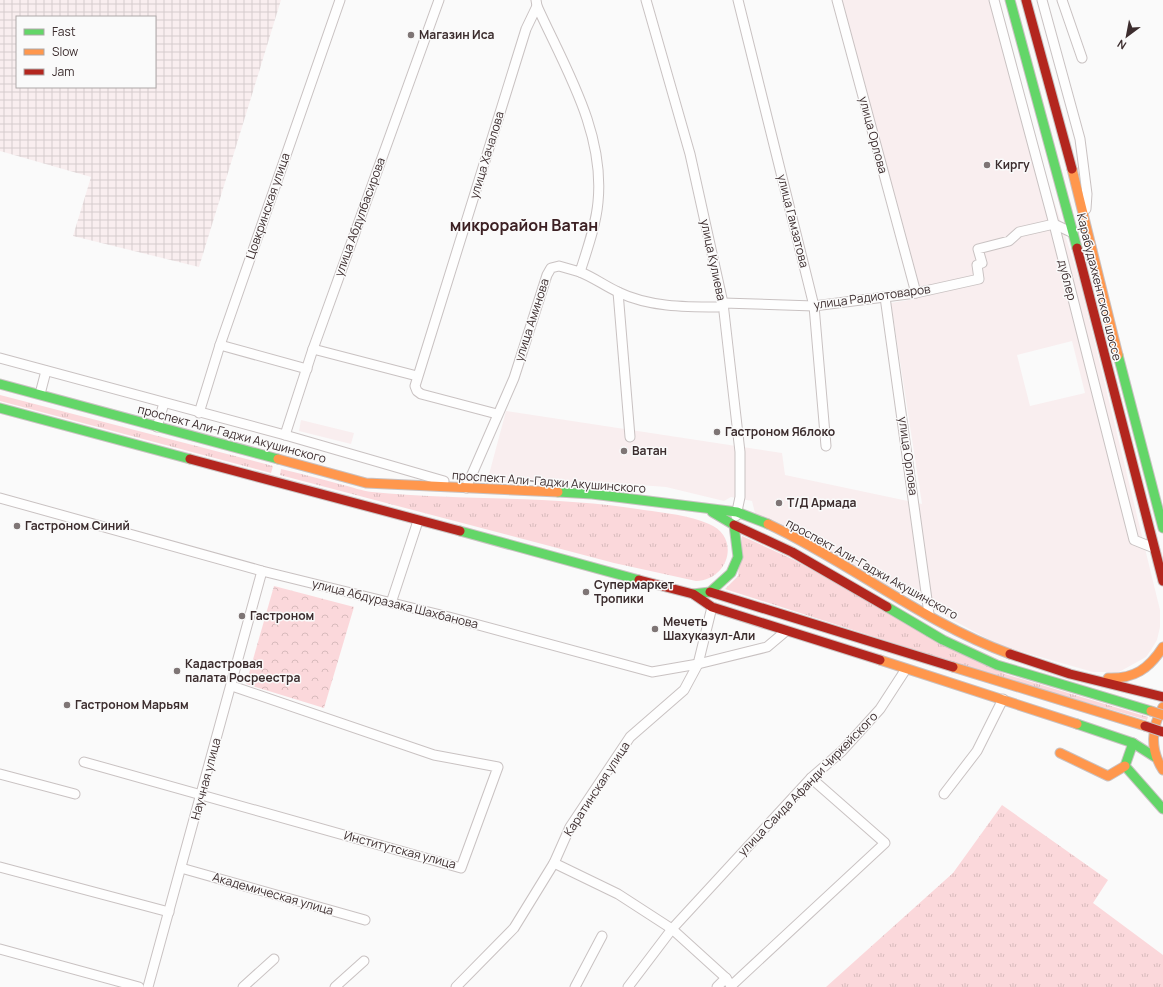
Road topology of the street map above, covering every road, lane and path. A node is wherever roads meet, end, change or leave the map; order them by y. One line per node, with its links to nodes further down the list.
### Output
1 (340, 0): 22 (street, Цовкринская улица)
2 (439, 0): 23 (street, улица Абдулбасирова)
3 (646, 0): 20 (street, улица Кулиева)
4 (738, 0): 21 (street, улица Гамзатова)
5 (837, 0): 18 (street, улица Орлова)
6 (994, 0): 13 (street, дублер)
7 (1010, 0): 15 (main road, Карабудахкентское шоссе)
8 (1026, 0): 14 (main road, Карабудахкентское шоссе)
9 (1042, 0): 14 (street)
10 (1062, 0): 12 (street)
11 (537, 3): 16 (street); 27 (street, улица Хачалова)
12 (1082, 58)
13 (1054, 224): 15 (street); 18 (street, улица Радиотоваров); 48 (street, дублер)
14 (1085, 224): 44 (main road, Карабудахкентское шоссе)
15 (1073, 233): 48 (main road, Карабудахкентское шоссе)
16 (580, 272): 17 (street, улица Радиотоваров); 33 (street, улица Аминова)
17 (618, 292): 20 (street, улица Радиотоваров); 36 (street)
18 (916, 293): 19 (street, улица Радиотоваров)
19 (885, 297): 21 (street, улица Радиотоваров); 55 (street, улица Орлова)
20 (722, 303): 21 (street, улица Радиотоваров); 43 (street, улица Кулиева)
21 (814, 306): 37 (street, улица Гамзатова)
22 (220, 345): 25 (street); 32 (street, Цовкринская улица)
23 (313, 349): 25 (street, улица Абдулбасирова); 27 (street)
24 (0, 358): 26 (street)
25 (307, 369): 35 (street, улица Абдулбасирова)
26 (46, 371): 29 (street); 30 (street)
27 (417, 376): 33 (street, улица Хачалова)
28 (0, 384): 29 (main road, проспект Али-Гаджи Акушинского)
29 (40, 394): 34 (main road, проспект Али-Гаджи Акушинского)
30 (164, 403): 32 (street); 34 (street)
31 (0, 408): 39 (main road)
32 (199, 413): 35 (street)
33 (497, 414): 40 (street, улица Аминова)
34 (157, 427): 38 (main road, проспект Али-Гаджи Акушинского)
35 (285, 435): 40 (street)
36 (630, 437)
37 (826, 446)
38 (284, 461): 39 (main road); 40 (main road, проспект Али-Гаджи Акушинского)
39 (278, 483): 45 (main road)
40 (466, 488): 42 (main road, проспект Али-Гаджи Акушинского)
41 (0, 498): 49 (street, улица Абдуразака Шахбанова)
42 (710, 510): 43 (main road, проспект Али-Гаджи Акушинского); 46 (main road)
43 (737, 512): 46 (street, улица Кулиева); 55 (main road, проспект Али-Гаджи Акушинского)
44 (1161, 515): 47 (main road, Карабудахкентское шоссе)
45 (418, 521): 52 (main road); 53 (street)
46 (734, 525): 51 (main road); 65 (main road, bridge)
47 (1163, 528)
48 (1154, 548): 50 (main road, Карабудахкентское шоссе)
49 (262, 571): 53 (street, улица Абдуразака Шахбанова); 61 (street, Научная улица)
50 (1163, 581)
51 (710, 592): 52 (main road); 66 (main road, bridge)
52 (693, 594): 54 (main road)
53 (391, 603): 58 (street, улица Абдуразака Шахбанова)
54 (712, 607): 56 (main road); 58 (street, Каратинская улица)
55 (929, 614): 60 (main road, проспект Али-Гаджи Акушинского)
56 (786, 631): 58 (street, улица Абдуразака Шахбанова); 59 (main road)
57 (1163, 647): 60 (main road)
58 (698, 664): 79 (street, Каратинская улица)
59 (906, 669): 63 (main road); 74 (street, улица Саида Афанди Чиркейского)
60 (1071, 674): 62 (main road, проспект Али-Гаджи Акушинского)
61 (232, 686): 77 (street, Научная улица); 77 (street, Институтская улица)
62 (1163, 697)
63 (1003, 699): 67 (main road); 76 (street)
64 (1163, 707): 69 (main road)
65 (1163, 715)
66 (1163, 732)
67 (1133, 743): 69 (main road); 71 (main road)
68 (1060, 753): 71 (main road)
69 (1155, 757): 72 (main road)
70 (84, 762): 77 (street, Институтская улица)
71 (1125, 766): 78 (main road)
72 (1163, 770)
73 (0, 774): 75 (street)
74 (811, 778): 84 (street, улица Саида Афанди Чиркейского); 89 (street)
75 (75, 794)
76 (944, 794)
77 (201, 795): 81 (street, Научная улица)
78 (1163, 809)
79 (554, 863): 84 (street); 94 (street, Каратинская улица)
80 (0, 867): 82 (street)
81 (181, 868): 82 (street, Научная улица); 83 (street, Академическая улица)
82 (169, 912): 91 (street, Научная улица)
83 (365, 920)
84 (672, 929): 89 (street); 96 (street, улица Саида Афанди Чиркейского)
85 (602, 936): 95 (street)
86 (0, 949): 90 (street)
87 (274, 959): 92 (street)
88 (364, 961): 93 (street)
89 (726, 978): 97 (street)
90 (139, 987)
91 (148, 987)
92 (243, 987)
93 (335, 987)
94 (456, 987)
95 (575, 987)
96 (628, 987)
97 (717, 987)

